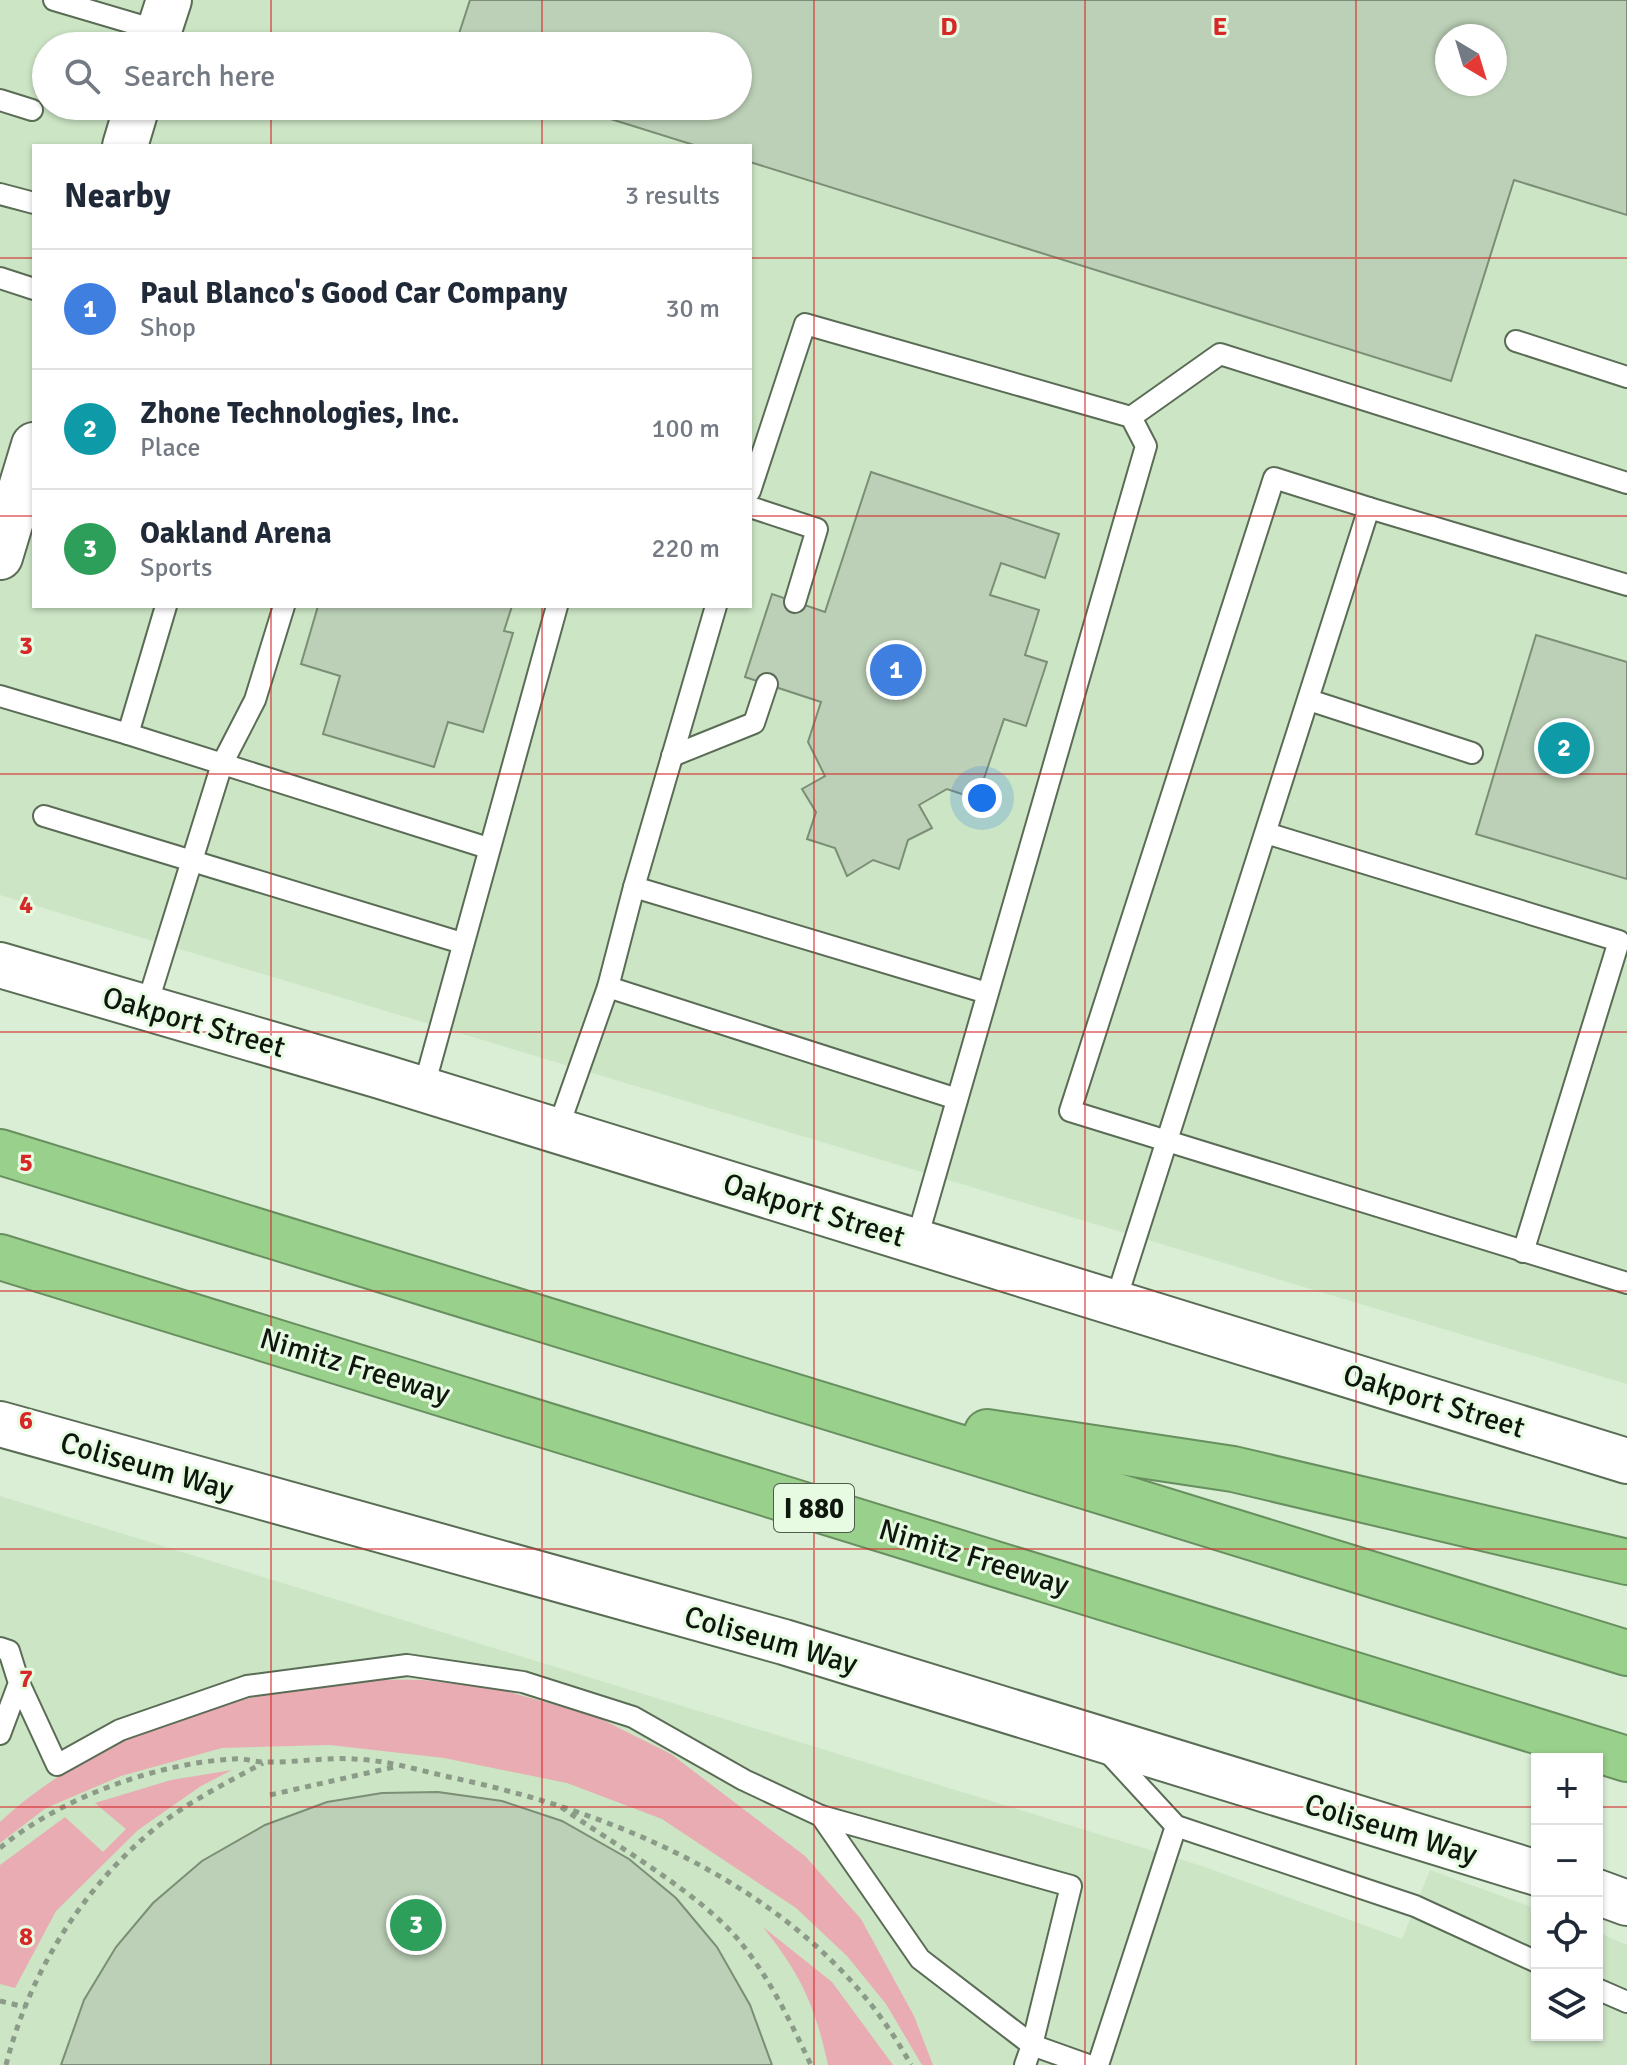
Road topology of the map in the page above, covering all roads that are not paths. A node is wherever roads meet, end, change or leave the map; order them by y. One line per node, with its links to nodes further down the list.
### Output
1 (54, 0): 2 (lane)
2 (161, 26)
3 (0, 100): 4 (lane)
4 (32, 110)
5 (133, 120): 6 (street)
6 (126, 144)
7 (0, 194): 8 (lane)
8 (32, 202)
9 (0, 278): 10 (lane)
10 (32, 288)
11 (1516, 341): 12 (lane)
12 (1627, 377)
13 (1131, 417): 15 (lane); 16 (lane); 41 (lane)
14 (32, 452): 19 (street)
15 (1627, 483)
16 (752, 485)
17 (752, 508): 21 (lane)
18 (1369, 508): 20 (lane); 28 (lane); 46 (lane)
19 (0, 557)
20 (1627, 585)
21 (795, 602)
22 (165, 608): 29 (lane)
23 (283, 608): 32 (lane)
24 (556, 608): 35 (lane)
25 (715, 608): 31 (lane)
26 (767, 684): 31 (lane)
27 (0, 696): 29 (lane)
28 (1309, 700): 30 (lane); 34 (lane)
29 (128, 734): 32 (lane)
30 (1472, 753)
31 (672, 756): 37 (lane)
32 (222, 764): 35 (lane); 36 (lane)
33 (44, 816): 36 (lane)
34 (1266, 833): 46 (lane); 49 (lane)
35 (488, 848): 38 (lane)
36 (191, 861): 38 (lane); 42 (lane)
37 (634, 887): 40 (lane); 41 (lane)
38 (462, 943): 43 (lane)
39 (0, 965): 42 (street, Oakport Street)
40 (608, 987): 44 (lane); 45 (lane)
41 (987, 993): 44 (lane)
42 (146, 1008): 43 (street, Oakport Street)
43 (423, 1090): 45 (street, Oakport Street)
44 (957, 1099): 48 (lane)
45 (557, 1131): 48 (street, Oakport Street)
46 (1167, 1142): 49 (lane); 52 (lane)
47 (0, 1152): 53 (highway)
48 (916, 1242): 52 (street, Oakport Street)
49 (1523, 1252): 51 (lane)
50 (0, 1257): 62 (highway, Nimitz Freeway / I 880)
51 (1627, 1283)
52 (1115, 1303): 55 (street, Oakport Street)
53 (845, 1411): 56 (highway); 58 (highway)
54 (0, 1424): 61 (street, Coliseum Way)
55 (1627, 1461)
56 (1627, 1562)
57 (0, 1648): 59 (lane)
58 (1627, 1653)
59 (19, 1683): 60 (lane); 63 (lane)
60 (0, 1734)
61 (1094, 1738): 64 (lane); 65 (street, Coliseum Way)
62 (1627, 1759)
63 (821, 1816): 71 (lane); 71 (lane)
64 (1176, 1826): 68 (lane); 74 (lane)
65 (1531, 1871)
66 (1603, 1894): 67 (street)
67 (1627, 1903)
68 (1531, 1959)
69 (1603, 1992): 70 (lane)
70 (1627, 2002)
71 (1032, 2045): 72 (lane); 73 (lane)
72 (1025, 2065)
73 (1088, 2065)
74 (1098, 2065)

